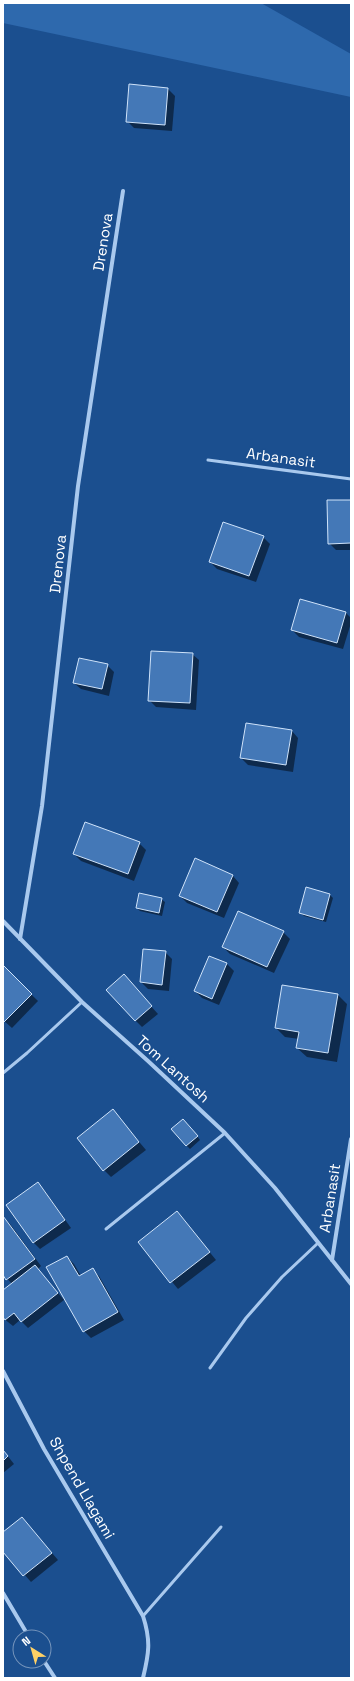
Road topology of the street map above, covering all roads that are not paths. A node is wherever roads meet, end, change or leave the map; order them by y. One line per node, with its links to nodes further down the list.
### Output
1 (123, 191): 5 (street, Drenova)
2 (208, 460): 3 (lane, Arbanasit)
3 (351, 479)
4 (3, 921): 5 (street, Tom Lantosh)
5 (20, 939): 6 (street, Tom Lantosh)
6 (82, 1002): 7 (lane); 8 (street, Tom Lantosh)
7 (3, 1072)
8 (225, 1133): 10 (lane); 11 (street, Tom Lantosh)
9 (351, 1139): 12 (street, Arbanasit)
10 (106, 1229)
11 (318, 1243): 12 (street, Tom Lantosh); 14 (lane)
12 (332, 1260): 13 (street, Tom Lantosh)
13 (351, 1284)
14 (210, 1368)
15 (3, 1371): 18 (street, Shpend Llagami)
16 (221, 1527): 18 (lane)
17 (3, 1593): 19 (street)
18 (143, 1616): 22 (street, Shpend Llagami)
19 (24, 1629)
20 (49, 1669): 21 (street)
21 (55, 1678)
22 (143, 1678)

